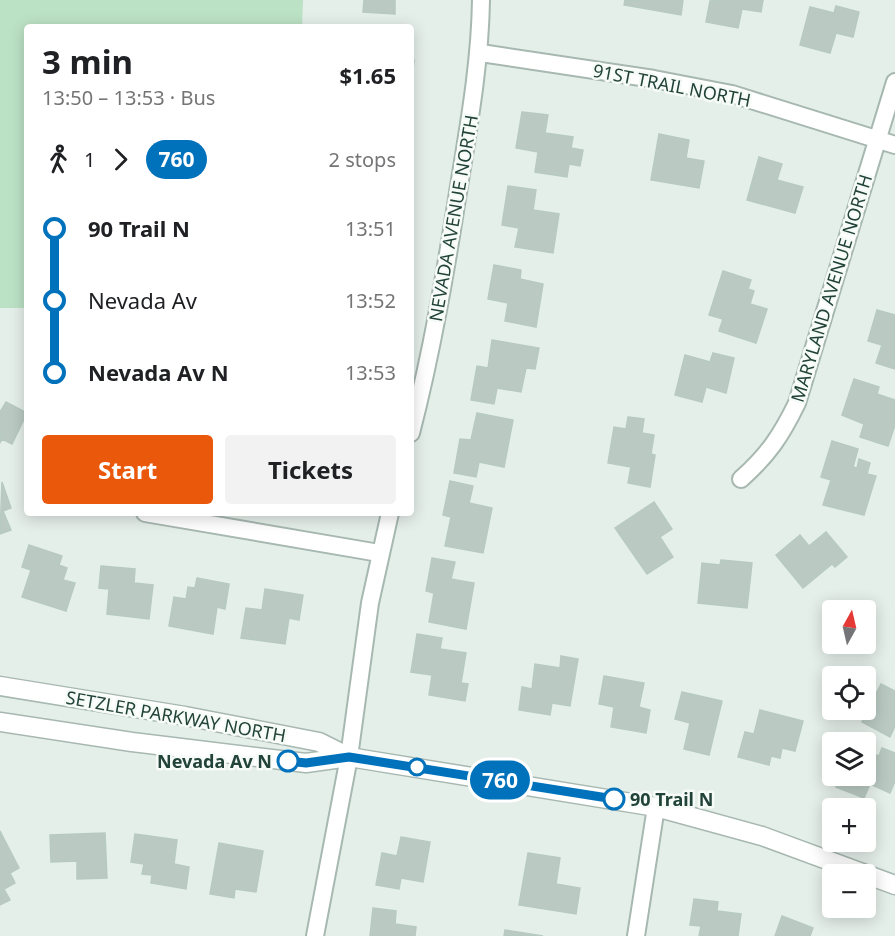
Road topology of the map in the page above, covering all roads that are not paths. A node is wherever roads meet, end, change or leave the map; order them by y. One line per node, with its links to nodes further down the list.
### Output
1 (481, 0): 2 (street, NEVADA AVENUE NORTH)
2 (481, 53): 4 (street, 91ST TRAIL NORTH); 6 (street, NEVADA AVENUE NORTH)
3 (895, 82): 4 (street, MARYLAND AVENUE NORTH)
4 (876, 139): 5 (street, 91ST TRAIL NORTH); 7 (street, MARYLAND AVENUE NORTH)
5 (895, 145)
6 (414, 421)
7 (741, 479)
8 (163, 516): 10 (street)
9 (389, 516): 10 (street)
10 (379, 553): 13 (street)
11 (0, 686): 13 (street, SETZLER PARKWAY NORTH)
12 (0, 722): 13 (street, SETZLER PARKWAY NORTH)
13 (349, 757): 14 (street, SETZLER PARKWAY NORTH); 16 (street)
14 (656, 807): 15 (street, SETZLER PARKWAY NORTH); 17 (street)
15 (895, 885)
16 (315, 936)
17 (636, 936)

